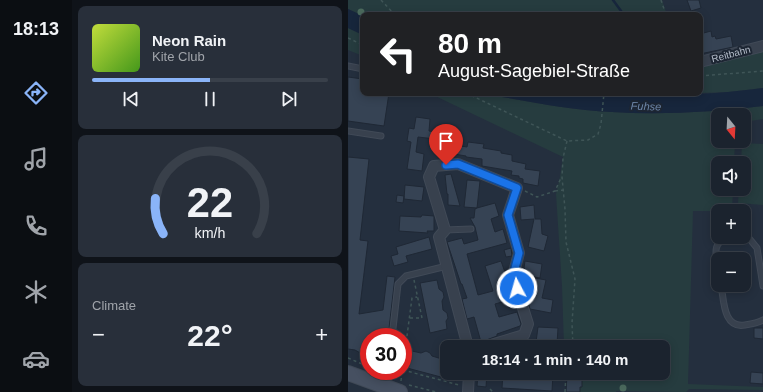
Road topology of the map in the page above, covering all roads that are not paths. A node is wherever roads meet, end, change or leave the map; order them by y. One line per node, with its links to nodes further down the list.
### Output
1 (763, 46): 2 (street, Reitbahn)
2 (703, 61)
3 (348, 66): 4 (lane)
4 (360, 68)
5 (348, 131): 6 (lane)
6 (380, 136)
7 (471, 229): 8 (lane)
8 (445, 230): 10 (street); 16 (street)
9 (751, 240): 11 (lane)
10 (447, 266): 14 (lane); 15 (street)
11 (763, 286)
12 (722, 292): 13 (lane)
13 (763, 320)
14 (393, 328)
15 (466, 340)
16 (507, 340)
17 (348, 373): 19 (street)
18 (469, 380): 20 (street)
19 (401, 387)
20 (468, 390)

